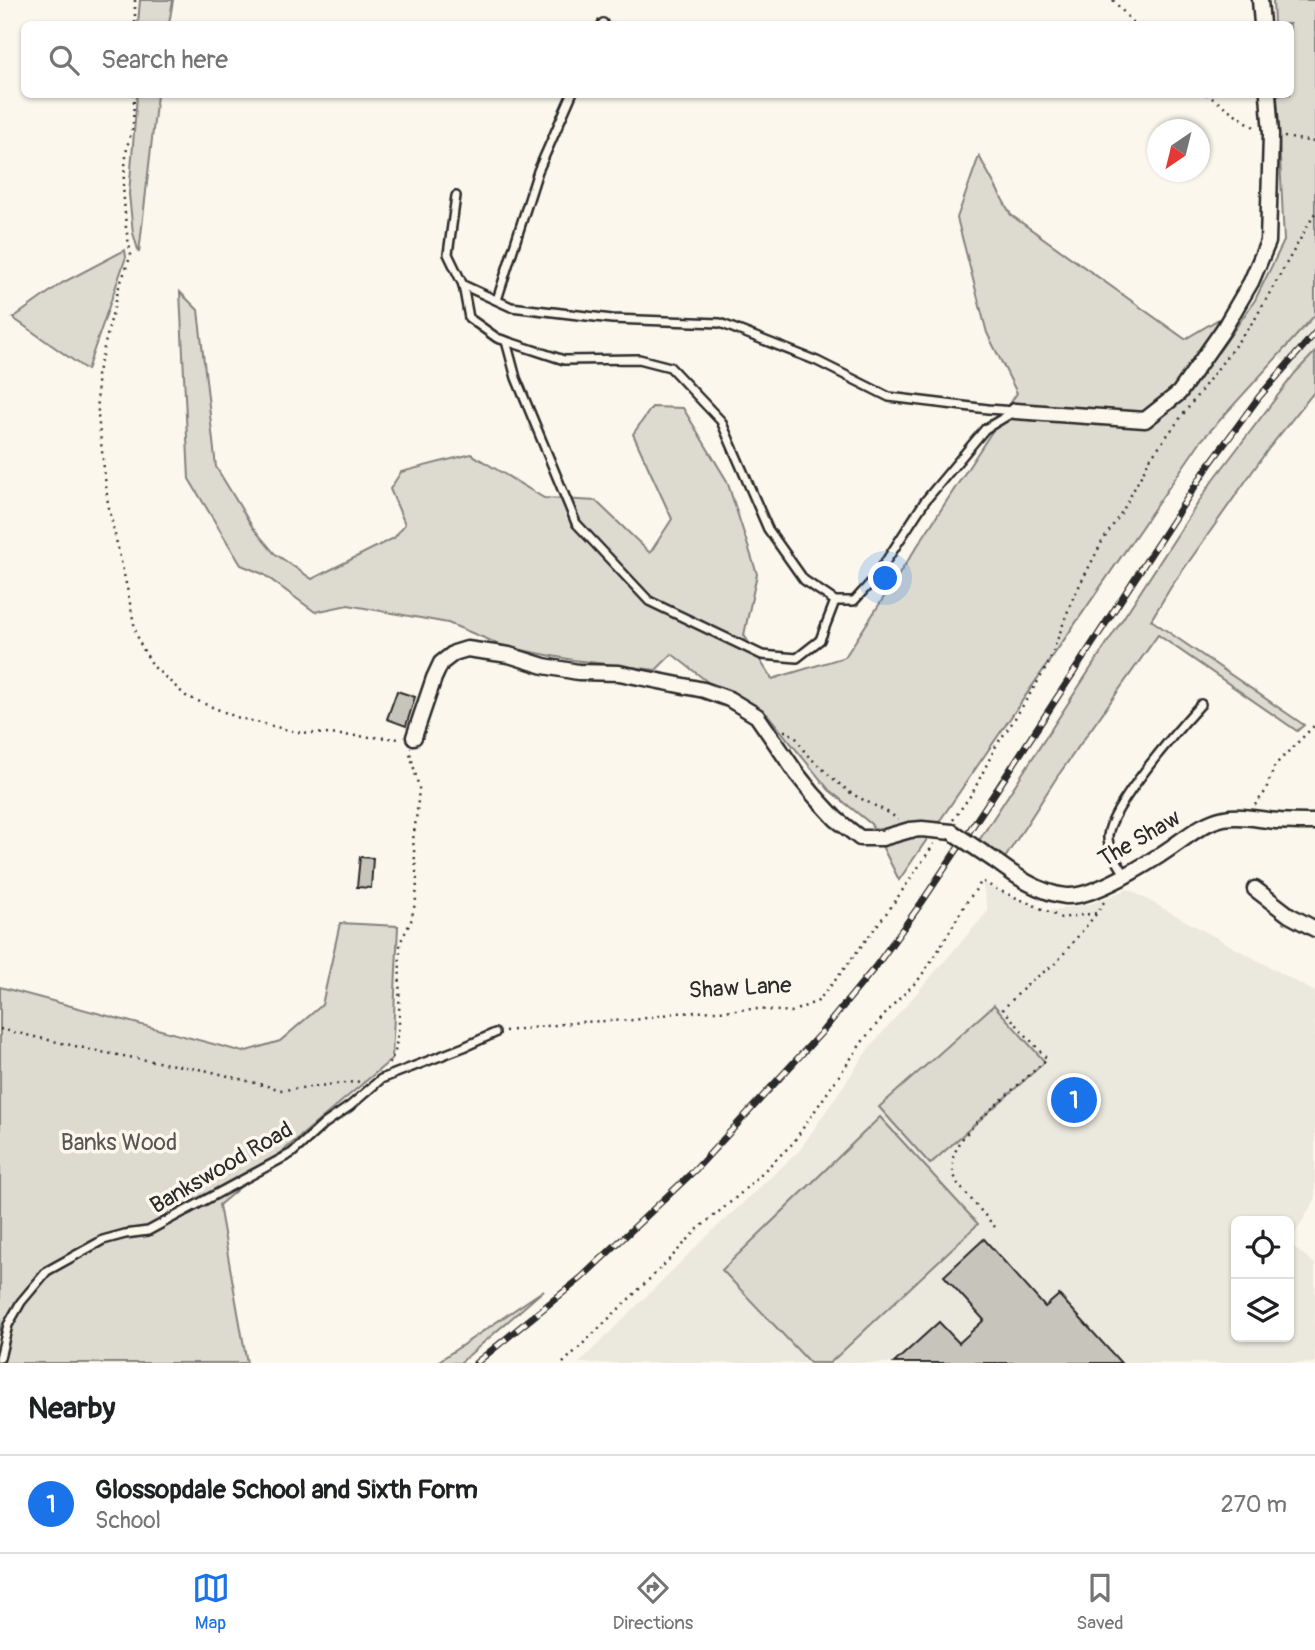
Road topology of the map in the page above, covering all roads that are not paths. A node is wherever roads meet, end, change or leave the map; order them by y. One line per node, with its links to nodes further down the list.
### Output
1 (1260, 0): 2 (street)
2 (1262, 21)
3 (570, 98): 7 (lane)
4 (1268, 98): 9 (street)
5 (456, 196): 6 (lane)
6 (463, 285): 7 (lane); 8 (lane)
7 (497, 300): 9 (lane)
8 (506, 341): 10 (lane); 10 (lane)
9 (1015, 411): 10 (lane)
10 (835, 601)
11 (1202, 704): 14 (lane)
12 (414, 737): 14 (street, The Shaw, bridge)
13 (1315, 822): 14 (street, The Shaw)
14 (1125, 875)
15 (1255, 889): 16 (street)
16 (1315, 929)
17 (495, 1033): 18 (lane, Bankswood Road)
18 (0, 1358)

